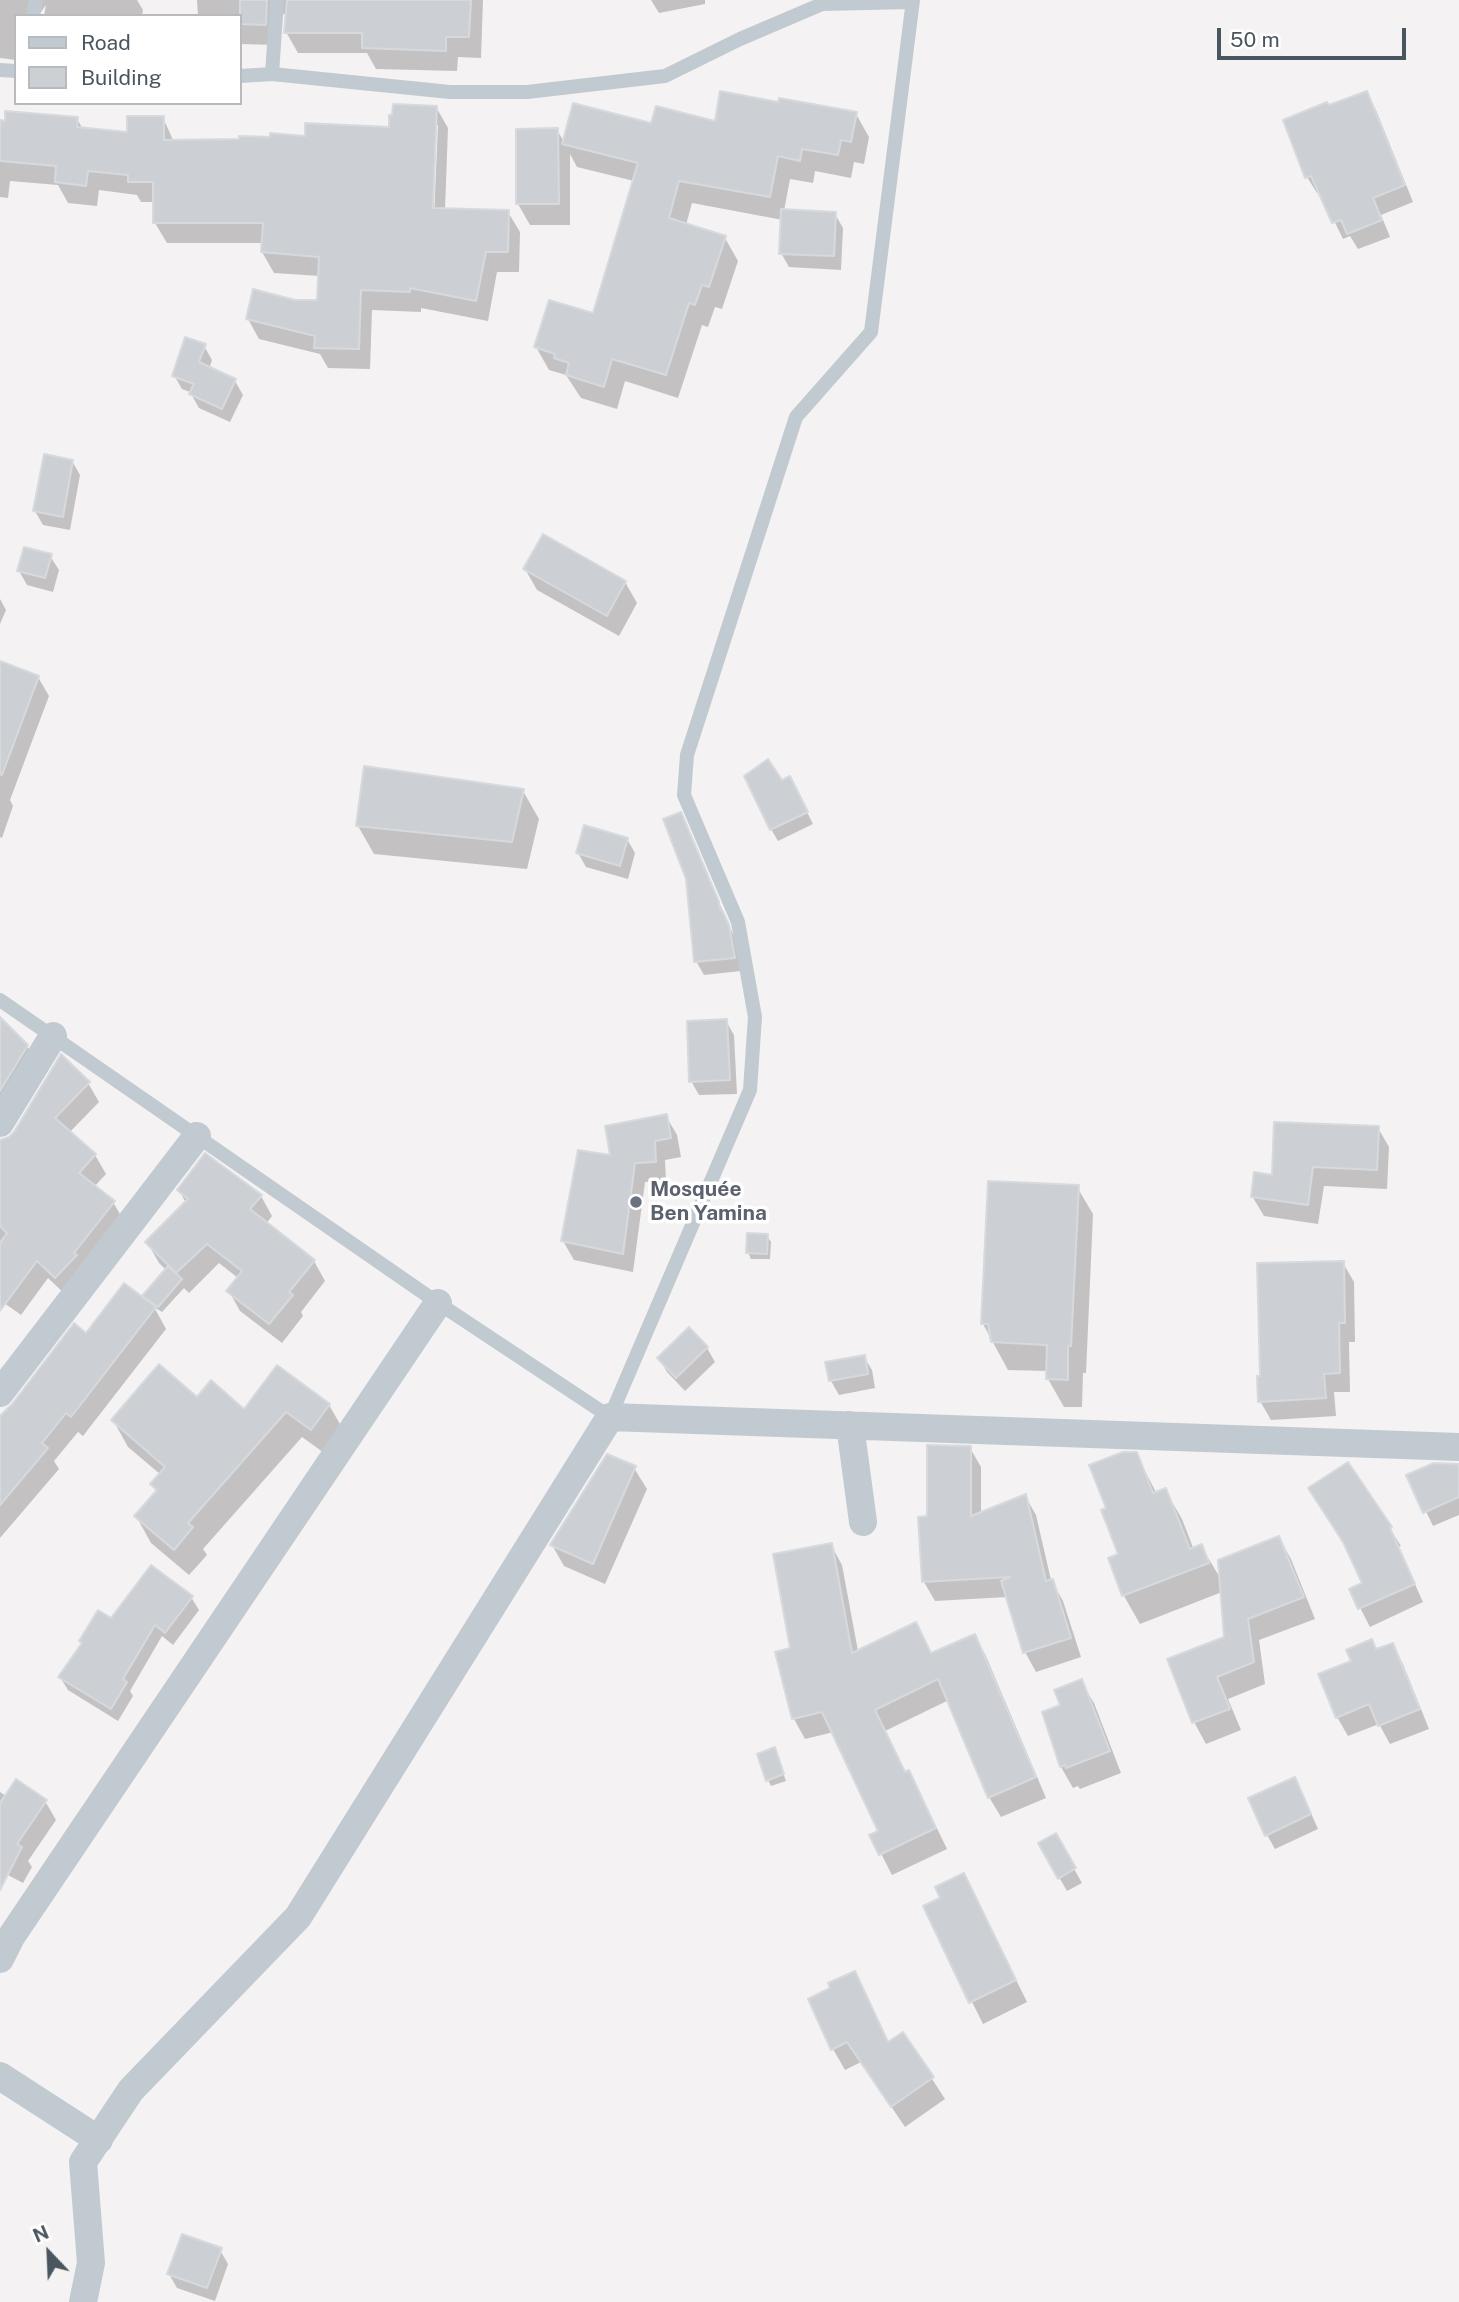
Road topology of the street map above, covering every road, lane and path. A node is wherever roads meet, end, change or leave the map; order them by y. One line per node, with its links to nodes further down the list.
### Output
1 (277, 0): 3 (lane)
2 (912, 1): 3 (lane); 11 (lane)
3 (272, 74): 4 (lane)
4 (242, 76)
5 (0, 1000): 6 (lane)
6 (53, 1036): 7 (street); 8 (lane)
7 (0, 1123)
8 (197, 1136): 9 (lane); 10 (street)
9 (438, 1303): 11 (lane); 15 (street)
10 (0, 1393)
11 (610, 1417): 12 (street); 17 (street)
12 (850, 1425): 13 (street); 14 (street)
13 (1459, 1447)
14 (863, 1522)
15 (0, 1959)
16 (0, 2076): 17 (street)
17 (99, 2140): 18 (street)
18 (83, 2302)

